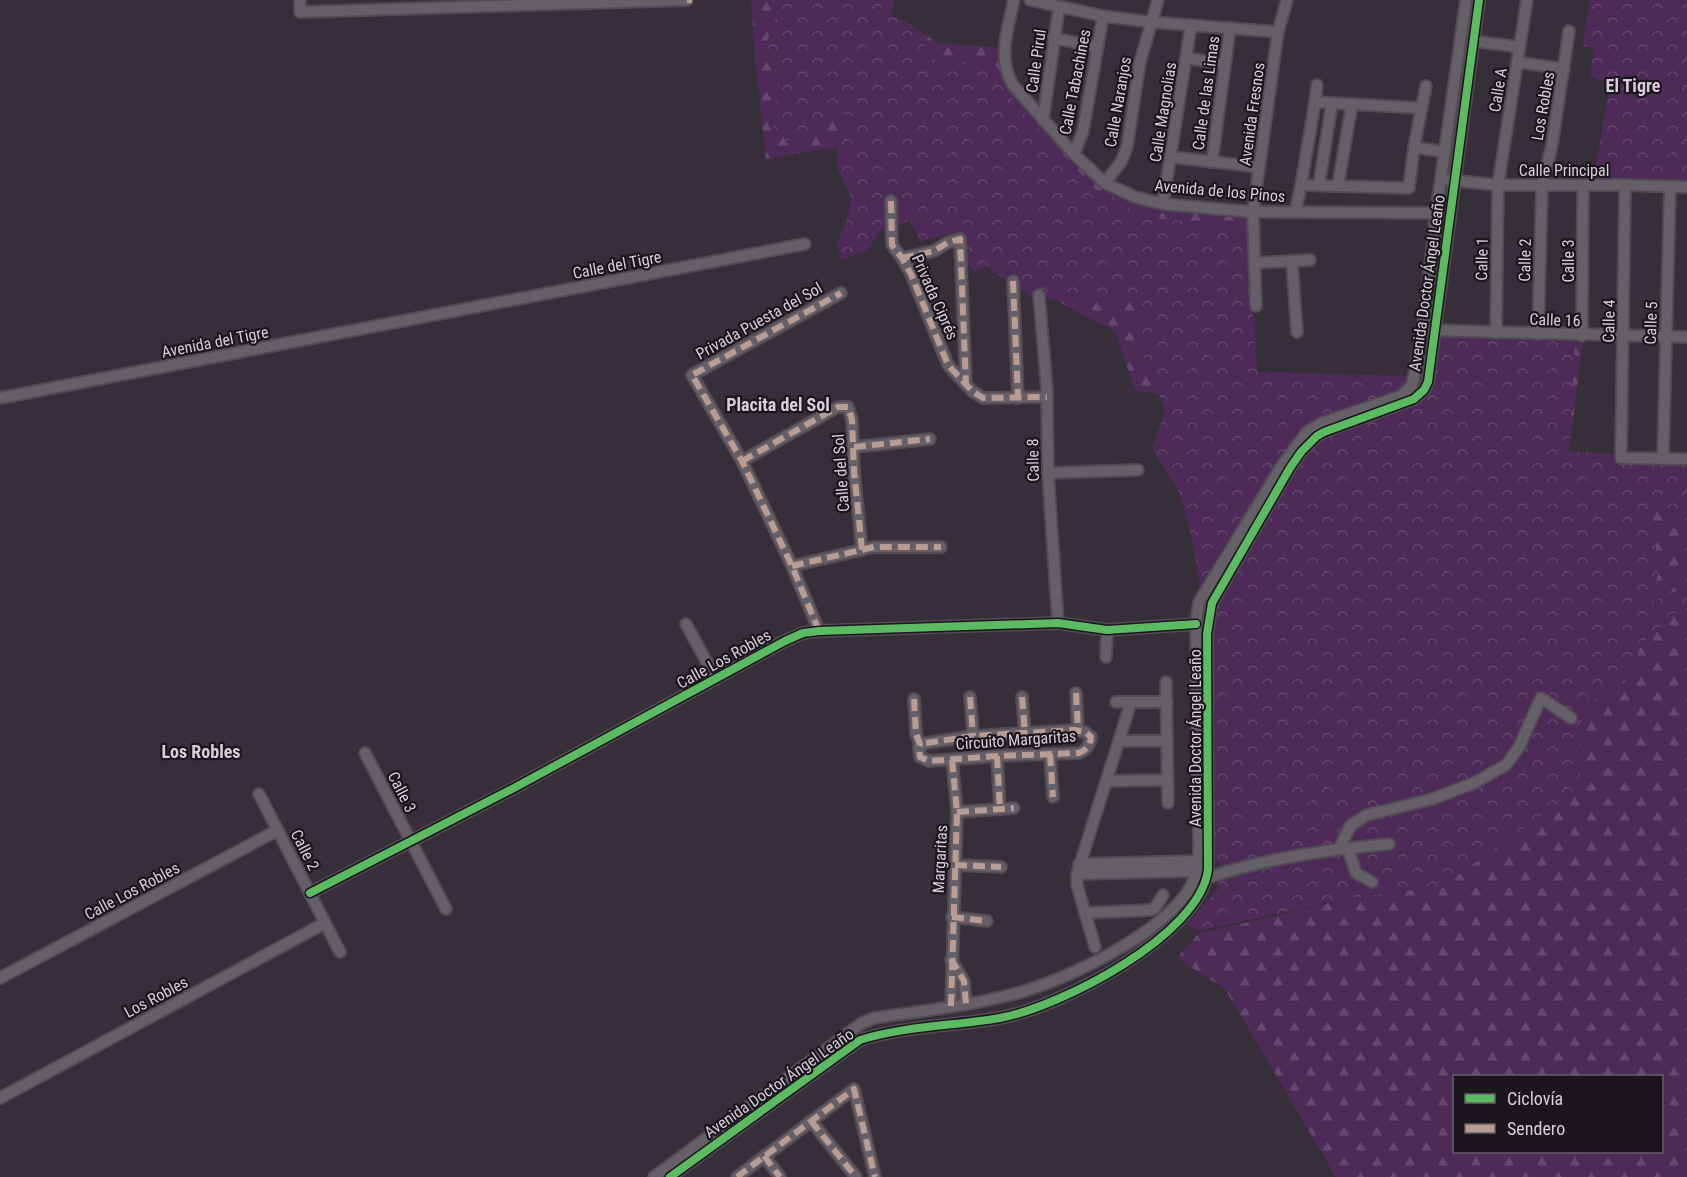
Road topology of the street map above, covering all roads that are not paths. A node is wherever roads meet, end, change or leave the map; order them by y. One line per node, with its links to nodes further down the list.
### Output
1 (300, 0): 2 (street)
2 (687, 0)
3 (1014, 0): 31 (street, Avenida de los Pinos)
4 (1030, 0): 10 (street)
5 (1158, 0): 12 (street, Calle Naranjos)
6 (1287, 0): 16 (street, Avenida Fresnos)
7 (1466, 0): 33 (street, Avenida Doctor Ángel Leaño)
8 (1478, 0): 18 (street, Avenida Doctor Ángel Leaño)
9 (1527, 0): 20 (street, Calle A)
10 (1059, 7): 11 (street); 17 (street, Calle Pirul)
11 (1103, 16): 12 (street); 19 (street, Calle Tabachines)
12 (1150, 22): 13 (street); 40 (street, Calle Naranjos)
13 (1191, 25): 14 (street); 21 (street, Calle Magnolias)
14 (1230, 28): 16 (street); 23 (street, Calle de las Limas)
15 (1569, 31): 24 (street, Los Robles)
16 (1278, 32): 37 (street, Avenida Fresnos)
17 (1053, 38): 19 (street); 31 (street, Calle Pirul)
18 (1473, 41): 20 (street); 39 (street, Avenida Doctor Ángel Leaño)
19 (1098, 47): 34 (street, Calle Tabachines)
20 (1519, 47): 22 (street, Calle A)
21 (1186, 58): 23 (street); 35 (street, Calle Magnolias)
22 (1517, 62): 24 (street); 41 (street, Calle A)
23 (1224, 64): 36 (street, Calle de las Limas)
24 (1564, 69): 46 (street, Los Robles)
25 (1317, 85): 27 (street)
26 (1426, 86): 30 (street)
27 (1315, 102): 28 (street); 42 (street)
28 (1332, 103): 29 (street); 43 (street)
29 (1352, 104): 30 (street); 44 (street)
30 (1421, 108): 32 (street)
31 (1043, 120): 34 (street, Avenida de los Pinos)
32 (1414, 147): 33 (street); 44 (street)
33 (1444, 152): 38 (street, Avenida Doctor Ángel Leaño)
34 (1074, 154): 40 (street, Avenida de los Pinos)
35 (1171, 157): 36 (street); 51 (street, Calle Magnolias)
36 (1212, 162): 37 (street)
37 (1259, 167): 53 (street, Avenida Fresnos)
38 (1440, 180): 39 (street, Calle Principal); 54 (street, Avenida Doctor Ángel Leaño)
39 (1454, 181): 41 (street, Calle Principal); 55 (street, Avenida Doctor Ángel Leaño)
40 (1106, 183): 51 (street, Avenida de los Pinos)
41 (1498, 184): 46 (street, Calle Principal); 68 (street, Calle 1)
42 (1301, 185): 43 (street); 52 (street)
43 (1319, 185): 44 (street)
44 (1338, 185)
45 (1625, 185): 47 (street, Calle Principal); 48 (street, Calle Principal); 71 (street, Calle 4)
46 (1542, 186): 47 (street, Calle Principal); 69 (street, Calle 2)
47 (1583, 186): 70 (street, Calle 3)
48 (1670, 187): 49 (street, Calle Principal); 72 (street, Calle 5)
49 (1687, 187)
50 (891, 201): 57 (street, Privada Ciprés)
51 (1163, 204): 53 (street, Avenida de los Pinos)
52 (1297, 204)
53 (1253, 212): 54 (street, Avenida de los Pinos); 60 (street, Avenida Fresnos)
54 (1436, 213): 55 (street, Avenida de los Pinos); 66 (street, Avenida Doctor Ángel Leaño)
55 (1450, 214): 66 (street, Avenida Doctor Ángel Leaño)
56 (805, 244): 65 (street, Calle del Tigre)
57 (902, 258): 76 (street, Privada Ciprés); 76 (street)
58 (1310, 260): 59 (street)
59 (1292, 262): 60 (street); 67 (street)
60 (1254, 263): 64 (street, Avenida Fresnos)
61 (1013, 281): 78 (street)
62 (841, 293): 84 (street, Privada Puesta del Sol)
63 (1039, 295): 77 (street, Calle 8)
64 (1256, 306)
65 (435, 315): 79 (street, Avenida del Tigre)
66 (1428, 330): 68 (street, Calle 16); 74 (street, Avenida Doctor Ángel Leaño); 75 (street, Avenida Doctor Ángel Leaño)
67 (1297, 332)
68 (1496, 333): 69 (street, Calle 16)
69 (1538, 334): 70 (street, Calle 16)
70 (1582, 336): 71 (street, Calle 16)
71 (1624, 336): 72 (street, Calle 16); 82 (street, Calle 4)
72 (1666, 337): 73 (street, Calle 16); 82 (street, Calle 5)
73 (1687, 337)
74 (1417, 365): 75 (street); 92 (street, Avenida Doctor Ángel Leaño)
75 (1430, 366): 132 (street, Avenida Doctor Ángel Leaño)
76 (966, 385): 78 (street, Privada Ciprés)
77 (1047, 394): 78 (street, Privada Ciprés); 86 (street, Calle 8)
78 (1018, 395)
79 (0, 398)
80 (930, 439): 81 (street)
81 (854, 447): 84 (street, Calle del Sol); 88 (street, Calle del Sol)
82 (1662, 459): 83 (street)
83 (1687, 459)
84 (742, 461): 89 (street)
85 (1138, 470): 86 (street)
86 (1048, 473): 90 (street, Calle 8)
87 (941, 547): 88 (street)
88 (862, 550): 89 (street)
89 (792, 566): 94 (street)
90 (1058, 623): 93 (street, Calle Los Robles); 94 (street, Calle Los Robles)
91 (686, 624): 96 (street)
92 (1196, 624): 93 (street, Calle Los Robles); 129 (street, Avenida Doctor Ángel Leaño)
93 (1107, 630): 95 (street)
94 (819, 631): 96 (street, Calle Los Robles)
95 (1106, 657)
96 (716, 679): 125 (street, Calle Los Robles)
97 (1166, 682): 104 (street)
98 (1076, 693): 106 (street)
99 (970, 697): 108 (street)
100 (1022, 697): 107 (street)
101 (914, 699): 111 (street)
102 (1116, 702): 103 (street)
103 (1131, 702): 104 (street); 109 (street)
104 (1167, 702): 110 (street)
105 (1571, 718): 127 (street)
106 (1078, 730): 107 (street, Circuito Margaritas); 113 (street, Circuito Margaritas)
107 (1025, 733): 108 (street, Circuito Margaritas)
108 (973, 736): 111 (street, Circuito Margaritas)
109 (1119, 741): 110 (street); 117 (street)
110 (1167, 741): 116 (street)
111 (920, 744): 115 (street, Circuito Margaritas)
112 (365, 753): 125 (street, Calle 3)
113 (1050, 754): 114 (street, Circuito Margaritas); 119 (street)
114 (997, 756): 115 (street, Circuito Margaritas); 122 (street)
115 (952, 760): 123 (street, Margaritas)
116 (1167, 780): 117 (street); 120 (street)
117 (1106, 781): 131 (street)
118 (259, 794): 124 (street, Calle 2)
119 (1053, 797)
120 (1168, 803)
121 (1014, 808): 122 (street)
122 (1000, 809): 123 (street)
123 (957, 812): 128 (street, Margaritas)
124 (278, 830): 134 (street, Calle 2); 144 (street, Calle Los Robles)
125 (411, 841): 134 (street, Calle Los Robles); 136 (street, Calle 3)
126 (1389, 844): 127 (street)
127 (1343, 849): 132 (street); 133 (street)
128 (955, 865): 130 (street); 138 (street, Margaritas)
129 (1198, 866): 131 (street); 145 (street, Avenida Doctor Ángel Leaño)
130 (1001, 867)
131 (1078, 869): 137 (street)
132 (1207, 878): 151 (street, Avenida Doctor Ángel Leaño)
133 (1372, 882)
134 (310, 893): 140 (street, Calle 2)
135 (1163, 895): 137 (street)
136 (446, 909)
137 (1085, 913): 141 (street)
138 (952, 917): 139 (street); 143 (street, Margaritas)
139 (987, 921)
140 (325, 923): 142 (street, Calle 2); 147 (street, Los Robles)
141 (1095, 947)
142 (340, 952)
143 (951, 959): 145 (street, Margaritas); 146 (street, Margaritas)
144 (0, 978)
145 (966, 1004): 146 (street, Avenida Doctor Ángel Leaño)
146 (951, 1006): 150 (street, Avenida Doctor Ángel Leaño)
147 (0, 1098)
148 (811, 1121): 149 (street); 154 (street); 155 (street)
149 (764, 1156): 152 (street); 153 (street)
150 (654, 1177)
151 (670, 1177)
152 (737, 1177)
153 (780, 1177)
154 (856, 1177)
155 (875, 1177)

